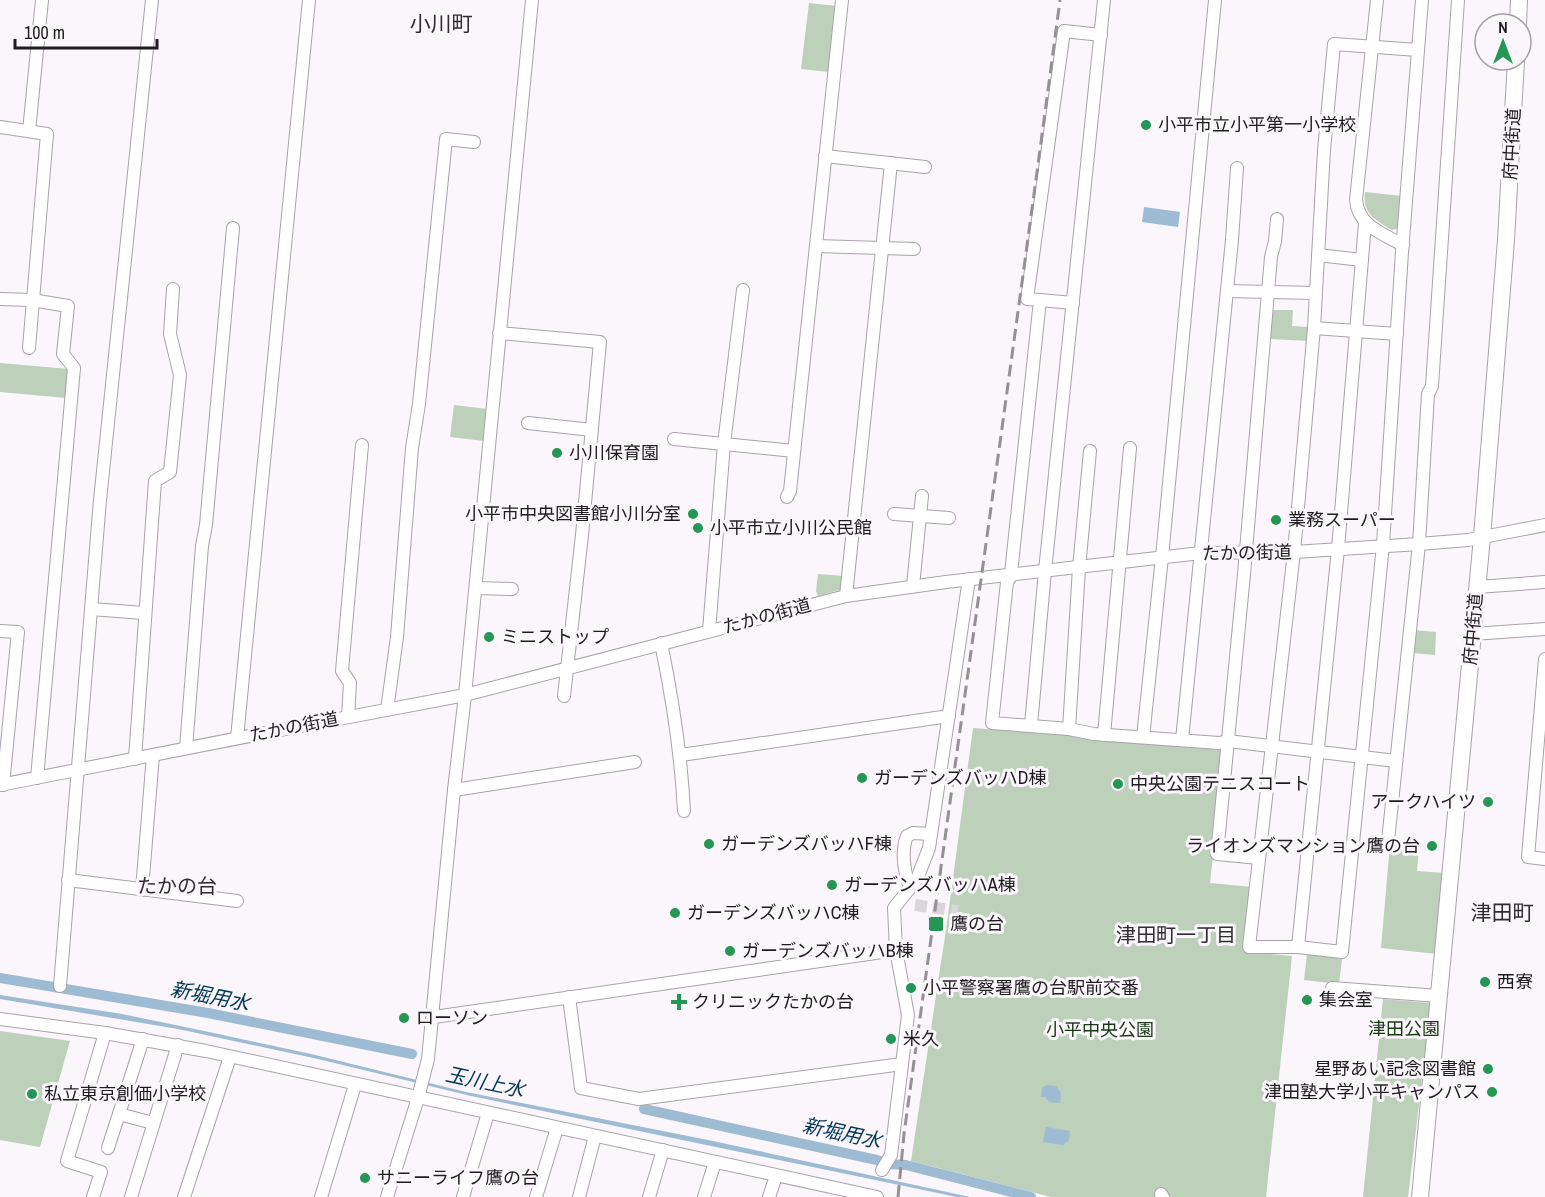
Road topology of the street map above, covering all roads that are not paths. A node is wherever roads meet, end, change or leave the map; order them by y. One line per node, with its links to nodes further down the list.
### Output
1 (42, 0): 16 (street)
2 (152, 0): 78 (street)
3 (309, 0): 98 (street)
4 (532, 0): 42 (street)
5 (842, 0): 18 (street)
6 (1104, 0): 11 (street)
7 (1215, 0): 66 (street)
8 (1377, 0): 12 (street)
9 (1422, 0): 13 (street)
10 (1458, 0): 60 (street)
11 (1101, 35): 38 (street); 39 (street)
12 (1372, 46): 13 (street); 23 (street); 29 (street)
13 (1418, 50): 25 (street)
14 (1515, 72): 59 (main road, 府中街道)
15 (0, 130): 16 (street)
16 (29, 131): 37 (street)
17 (474, 142): 90 (street)
18 (825, 156): 19 (street); 26 (street)
19 (891, 163): 20 (street); 27 (street)
20 (925, 167)
21 (1237, 168): 33 (street)
22 (1277, 219): 34 (street)
23 (1365, 223): 25 (street); 30 (street)
24 (233, 228): 102 (street)
25 (1403, 245): 43 (street)
26 (816, 246): 27 (street); 51 (street)
27 (881, 248): 28 (street); 77 (street)
28 (914, 249)
29 (1318, 255): 30 (street); 35 (street)
30 (1362, 260): 41 (street)
31 (173, 289): 79 (street)
32 (743, 290): 48 (street)
33 (1227, 291): 34 (street); 64 (street)
34 (1269, 292): 35 (street); 65 (street)
35 (1315, 293): 40 (street)
36 (0, 299): 37 (street)
37 (32, 300): 44 (street); 111 (street)
38 (1040, 300): 39 (street); 70 (street)
39 (1073, 303): 69 (street)
40 (1314, 328): 41 (street); 63 (street)
41 (1355, 331): 43 (street); 62 (street)
42 (499, 333): 46 (street); 75 (street)
43 (1397, 334): 61 (street)
44 (29, 348)
45 (528, 423): 46 (street)
46 (592, 430): 86 (street)
47 (674, 439): 48 (street)
48 (724, 444): 51 (street); 82 (street)
49 (362, 445): 92 (street)
50 (1130, 448): 67 (street)
51 (794, 451): 54 (street)
52 (1090, 451): 68 (street)
53 (922, 496): 56 (street)
54 (787, 497)
55 (894, 513): 56 (street)
56 (919, 515): 57 (street); 73 (street)
57 (949, 518)
58 (1545, 525): 59 (street, たかの街道)
59 (1482, 537): 60 (street, たかの街道); 74 (main road, 府中街道)
60 (1419, 544): 61 (street, たかの街道); 108 (street)
61 (1383, 545): 62 (street, たかの街道); 106 (street)
62 (1338, 549): 63 (street, たかの街道); 103 (street)
63 (1294, 552): 65 (street, たかの街道); 101 (street)
64 (1201, 553): 65 (street, たかの街道); 66 (street, たかの街道); 99 (street)
65 (1245, 553): 100 (street)
66 (1162, 557): 67 (street, たかの街道); 97 (street)
67 (1118, 563): 68 (street, たかの街道); 96 (street)
68 (1079, 568): 69 (street, たかの街道); 95 (street)
69 (1045, 572): 70 (street, たかの街道); 94 (street)
70 (1011, 576): 71 (street, たかの街道); 94 (street)
71 (969, 579): 73 (street, たかの街道); 91 (street)
72 (1545, 582): 74 (street)
73 (913, 586): 77 (street, たかの街道)
74 (1477, 586): 83 (main road, 府中街道)
75 (476, 588): 76 (street); 88 (street)
76 (512, 589)
77 (846, 596): 82 (street, たかの街道)
78 (91, 609): 79 (street); 110 (street)
79 (144, 613): 107 (street)
80 (1545, 629): 83 (street)
81 (0, 631): 112 (street)
82 (709, 631): 84 (street, たかの街道)
83 (1473, 634): 127 (main road, 府中街道)
84 (661, 643): 86 (street, たかの街道); 105 (street)
85 (1545, 659): 87 (street)
86 (568, 668): 88 (street, たかの街道); 89 (street)
87 (1544, 677): 93 (street)
88 (465, 695): 90 (street, たかの街道); 113 (street)
89 (564, 696)
90 (387, 710): 92 (street, たかの街道)
91 (949, 716): 105 (street); 115 (street)
92 (348, 717): 98 (street, たかの街道)
93 (1542, 722): 118 (street)
94 (1031, 725): 95 (street)
95 (1069, 729): 96 (street)
96 (1104, 735): 97 (street)
97 (1143, 737): 99 (street)
98 (237, 738): 102 (street, たかの街道)
99 (1182, 740): 100 (street)
100 (1228, 741): 101 (street); 117 (street)
101 (1271, 746): 103 (street); 117 (street)
102 (186, 748): 104 (street, たかの街道)
103 (1317, 752): 106 (street); 123 (street)
104 (153, 755): 107 (street, たかの街道); 121 (street)
105 (681, 755): 114 (street)
106 (1362, 757): 108 (street); 123 (street)
107 (135, 759): 110 (street, たかの街道)
108 (1396, 761): 116 (street)
109 (635, 762): 113 (street)
110 (77, 770): 111 (street, たかの街道); 119 (street)
111 (37, 778): 112 (street, たかの街道)
112 (1, 785)
113 (454, 790): 129 (street)
114 (684, 811)
115 (931, 834): 120 (street); 120 (street)
116 (1388, 842)
117 (1259, 858): 123 (street)
118 (1545, 859)
119 (68, 880): 121 (street); 125 (street)
120 (910, 887): 124 (street)
121 (142, 890): 122 (street)
122 (237, 901)
123 (1298, 947)
124 (896, 950): 128 (street); 135 (street)
125 (60, 986)
126 (1332, 988): 127 (street)
127 (1439, 996): 161 (main road, 府中街道)
128 (569, 997): 129 (street); 135 (street)
129 (434, 1017): 137 (street)
130 (0, 1019): 131 (street)
131 (105, 1033): 132 (street); 150 (street)
132 (143, 1039): 133 (street); 139 (street)
133 (178, 1045): 134 (street); 140 (street)
134 (230, 1057): 136 (street); 152 (street)
135 (902, 1064): 146 (street)
136 (355, 1085): 137 (street); 153 (street)
137 (418, 1098): 138 (street); 154 (street)
138 (488, 1113): 141 (street); 155 (street)
139 (119, 1114): 140 (street); 143 (street)
140 (153, 1123): 151 (street)
141 (557, 1128): 142 (street); 156 (street)
142 (595, 1136): 144 (street); 157 (street)
143 (108, 1148)
144 (663, 1150): 145 (street); 158 (street)
145 (715, 1162): 147 (street); 159 (street)
146 (883, 1168)
147 (776, 1176): 148 (street); 160 (street)
148 (820, 1191): 149 (street)
149 (874, 1195)
150 (93, 1197)
151 (131, 1197)
152 (184, 1197)
153 (321, 1197)
154 (387, 1197)
155 (463, 1197)
156 (536, 1197)
157 (579, 1197)
158 (649, 1197)
159 (704, 1197)
160 (769, 1197)
161 (1420, 1197)

